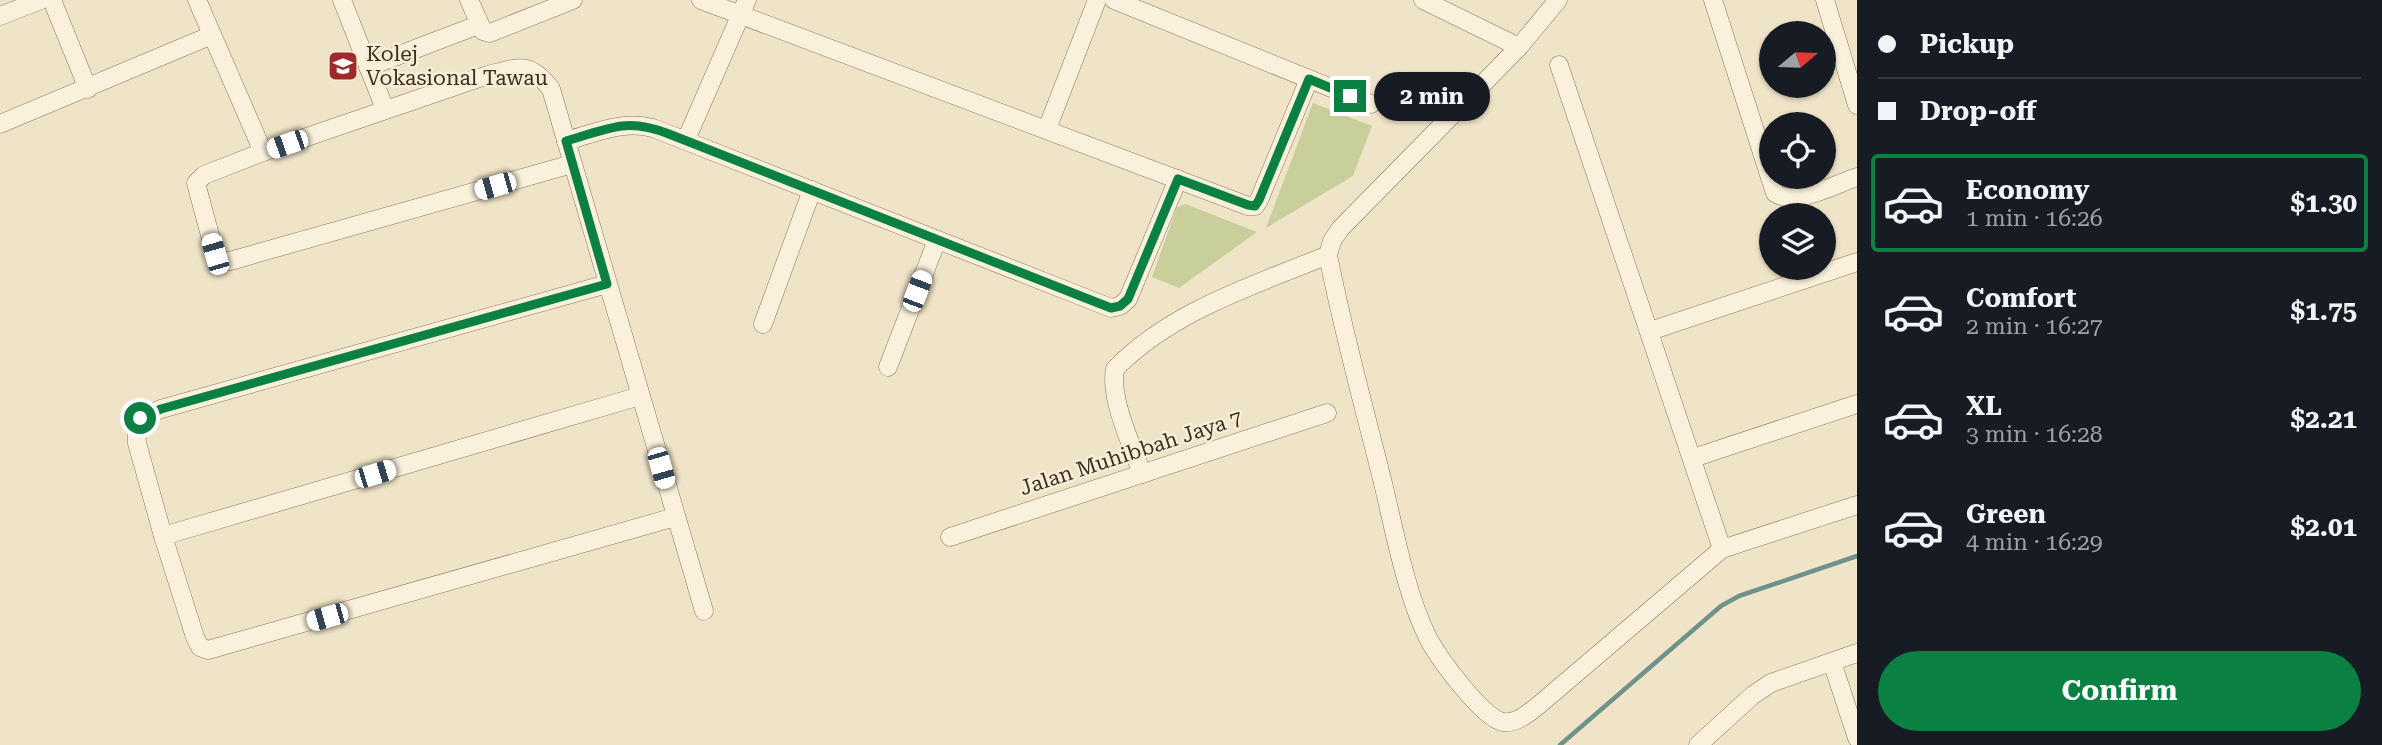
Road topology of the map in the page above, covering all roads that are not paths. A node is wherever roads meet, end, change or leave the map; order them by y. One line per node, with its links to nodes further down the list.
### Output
1 (41, 0): 15 (street)
2 (52, 0): 22 (street)
3 (197, 0): 17 (street)
4 (342, 0): 20 (street)
5 (469, 0): 16 (street)
6 (573, 0): 16 (street)
7 (701, 0): 14 (street)
8 (1097, 0): 27 (street)
9 (1114, 0): 21 (street)
10 (1423, 0): 18 (street)
11 (1558, 0): 18 (street)
12 (1713, 0): 32 (street)
13 (1825, 0): 24 (street)
14 (744, 7): 27 (street); 28 (street)
15 (0, 16)
16 (478, 25): 20 (street)
17 (212, 35): 22 (street); 30 (street)
18 (1519, 47): 36 (street)
19 (1559, 65): 40 (street)
20 (368, 67): 25 (street)
21 (1309, 79): 23 (street); 33 (street)
22 (88, 89): 26 (street)
23 (1371, 104)
24 (1857, 105)
25 (385, 109): 29 (street); 30 (street)
26 (0, 124)
27 (1047, 129): 33 (street)
28 (686, 140): 29 (street); 34 (street)
29 (566, 141): 31 (street)
30 (263, 152): 31 (street)
31 (572, 164): 38 (street)
32 (1857, 177)
33 (1178, 179): 35 (street)
34 (812, 190): 35 (street); 39 (street)
35 (937, 240): 41 (street)
36 (1328, 255): 46 (street); 51 (street)
37 (1857, 262): 40 (street)
38 (607, 284): 42 (street); 49 (street)
39 (763, 324)
40 (1650, 331): 45 (street)
41 (888, 367)
42 (640, 396): 48 (street); 49 (street)
43 (1857, 404): 45 (street)
44 (1327, 413): 46 (street, Jalan Muhibbah Jaya 7)
45 (1693, 458): 51 (street)
46 (1142, 474): 50 (street, Jalan Muhibbah Jaya 7)
47 (1857, 505): 51 (street)
48 (675, 517): 49 (street); 52 (street)
49 (163, 537)
50 (950, 537)
51 (1722, 550)
52 (704, 611)
53 (1857, 653): 54 (street)
54 (1832, 662): 55 (street); 56 (street)
55 (1857, 738)
56 (1698, 745)

